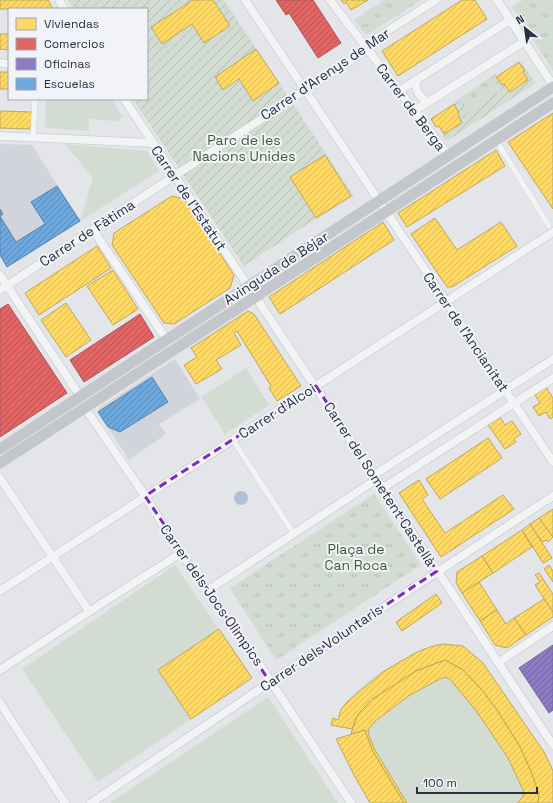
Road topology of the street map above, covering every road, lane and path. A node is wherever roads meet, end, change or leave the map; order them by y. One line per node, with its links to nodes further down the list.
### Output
1 (246, 0): 10 (street, Carrer de l'Ancianitat)
2 (330, 0): 7 (street, Carrer de Berga)
3 (436, 0): 7 (street, Carrer d'Arenys de Mar)
4 (497, 0): 5 (street)
5 (510, 20): 6 (street); 8 (street)
6 (525, 41): 9 (street); 14 (street)
7 (367, 49): 10 (street, Carrer d'Arenys de Mar); 11 (street, Carrer de Berga)
8 (416, 80): 11 (street); 14 (street)
9 (553, 86): 21 (main road, Avinguda de Béjar)
10 (304, 89): 22 (street, Carrer d'Arenys de Mar); 23 (street, Carrer de l'Ancianitat)
11 (399, 91): 16 (street, Carrer de Berga)
12 (35, 100): 18 (street)
13 (125, 100): 19 (street, Carrer de l'Estatut)
14 (429, 101): 16 (street)
15 (553, 103): 24 (main road, Avinguda de Béjar)
16 (414, 111): 21 (street, Carrer de Berga)
17 (0, 136): 18 (street)
18 (33, 137): 19 (street)
19 (153, 143): 22 (street, Carrer de l'Estatut)
20 (499, 145): 25 (street)
21 (449, 156): 23 (main road, Avinguda de Béjar)
22 (174, 176): 26 (street, Carrer de Fàtima); 28 (street, Carrer de l'Estatut)
23 (379, 201): 24 (street, Carrer de l'Ancianitat); 28 (main road, Avinguda de Béjar)
24 (386, 211): 30 (main road, Avinguda de Béjar); 31 (street, Carrer de l'Ancianitat)
25 (551, 229): 31 (street, Carrer d'Alcoi)
26 (93, 230): 29 (street, Carrer de Fàtima); 32 (street)
27 (0, 275): 29 (street)
28 (248, 286): 30 (main road, Carrer de l'Estatut); 32 (main road, Avinguda de Béjar)
29 (4, 288): 37 (street)
30 (255, 296): 35 (street, Carrer del Sometent Castellà); 39 (main road, Avinguda de Béjar)
31 (446, 301): 35 (street, Carrer d'Alcoi); 36 (street, Carrer de l'Ancianitat)
32 (167, 340): 37 (main road, Avinguda de Béjar)
33 (553, 359): 36 (street)
34 (553, 378): 38 (street)
35 (316, 386): 40 (street, Carrer d'Alcoi); 44 (street, Carrer del Sometent Castellà)
36 (505, 390): 38 (street, Carrer de l'Ancianitat); 44 (street)
37 (80, 396): 41 (main road, Avinguda de Béjar)
38 (514, 403): 42 (street, Carrer de l'Ancianitat); 46 (street)
39 (85, 408): 43 (main road, Avinguda de Béjar); 47 (street, Carrer dels Jocs Olimpics)
40 (233, 440): 47 (street, Carrer d'Alcoi); 49 (street)
41 (0, 449)
42 (553, 462)
43 (0, 464)
44 (375, 477): 46 (street, Carrer del Sometent Castellà); 49 (street)
45 (0, 478): 51 (street)
46 (383, 488): 52 (street, Carrer del Sometent Castellà)
47 (144, 496): 50 (street, Carrer dels Jocs Olimpics); 51 (street, Carrer d'Alcoi)
48 (553, 496): 52 (street, Carrer dels Voluntaris)
49 (294, 534): 53 (street)
50 (181, 554): 53 (street, Carrer dels Jocs Olimpics); 55 (street)
51 (53, 556): 54 (street, Carrer d'Alcoi); 55 (street)
52 (437, 571): 57 (street, Carrer del Sometent Castellà); 59 (street, Carrer dels Voluntaris)
53 (208, 590): 59 (street, Carrer dels Jocs Olimpics)
54 (0, 591)
55 (89, 611): 58 (street)
56 (553, 626): 57 (street)
57 (498, 662): 61 (street, Carrer del Sometent Castellà)
58 (0, 670)
59 (270, 682): 63 (street, Carrer dels Voluntaris); 64 (street, Carrer dels Jocs Olimpics)
60 (0, 703): 62 (street)
61 (553, 745)
62 (65, 803)
63 (91, 803)
64 (351, 803)

